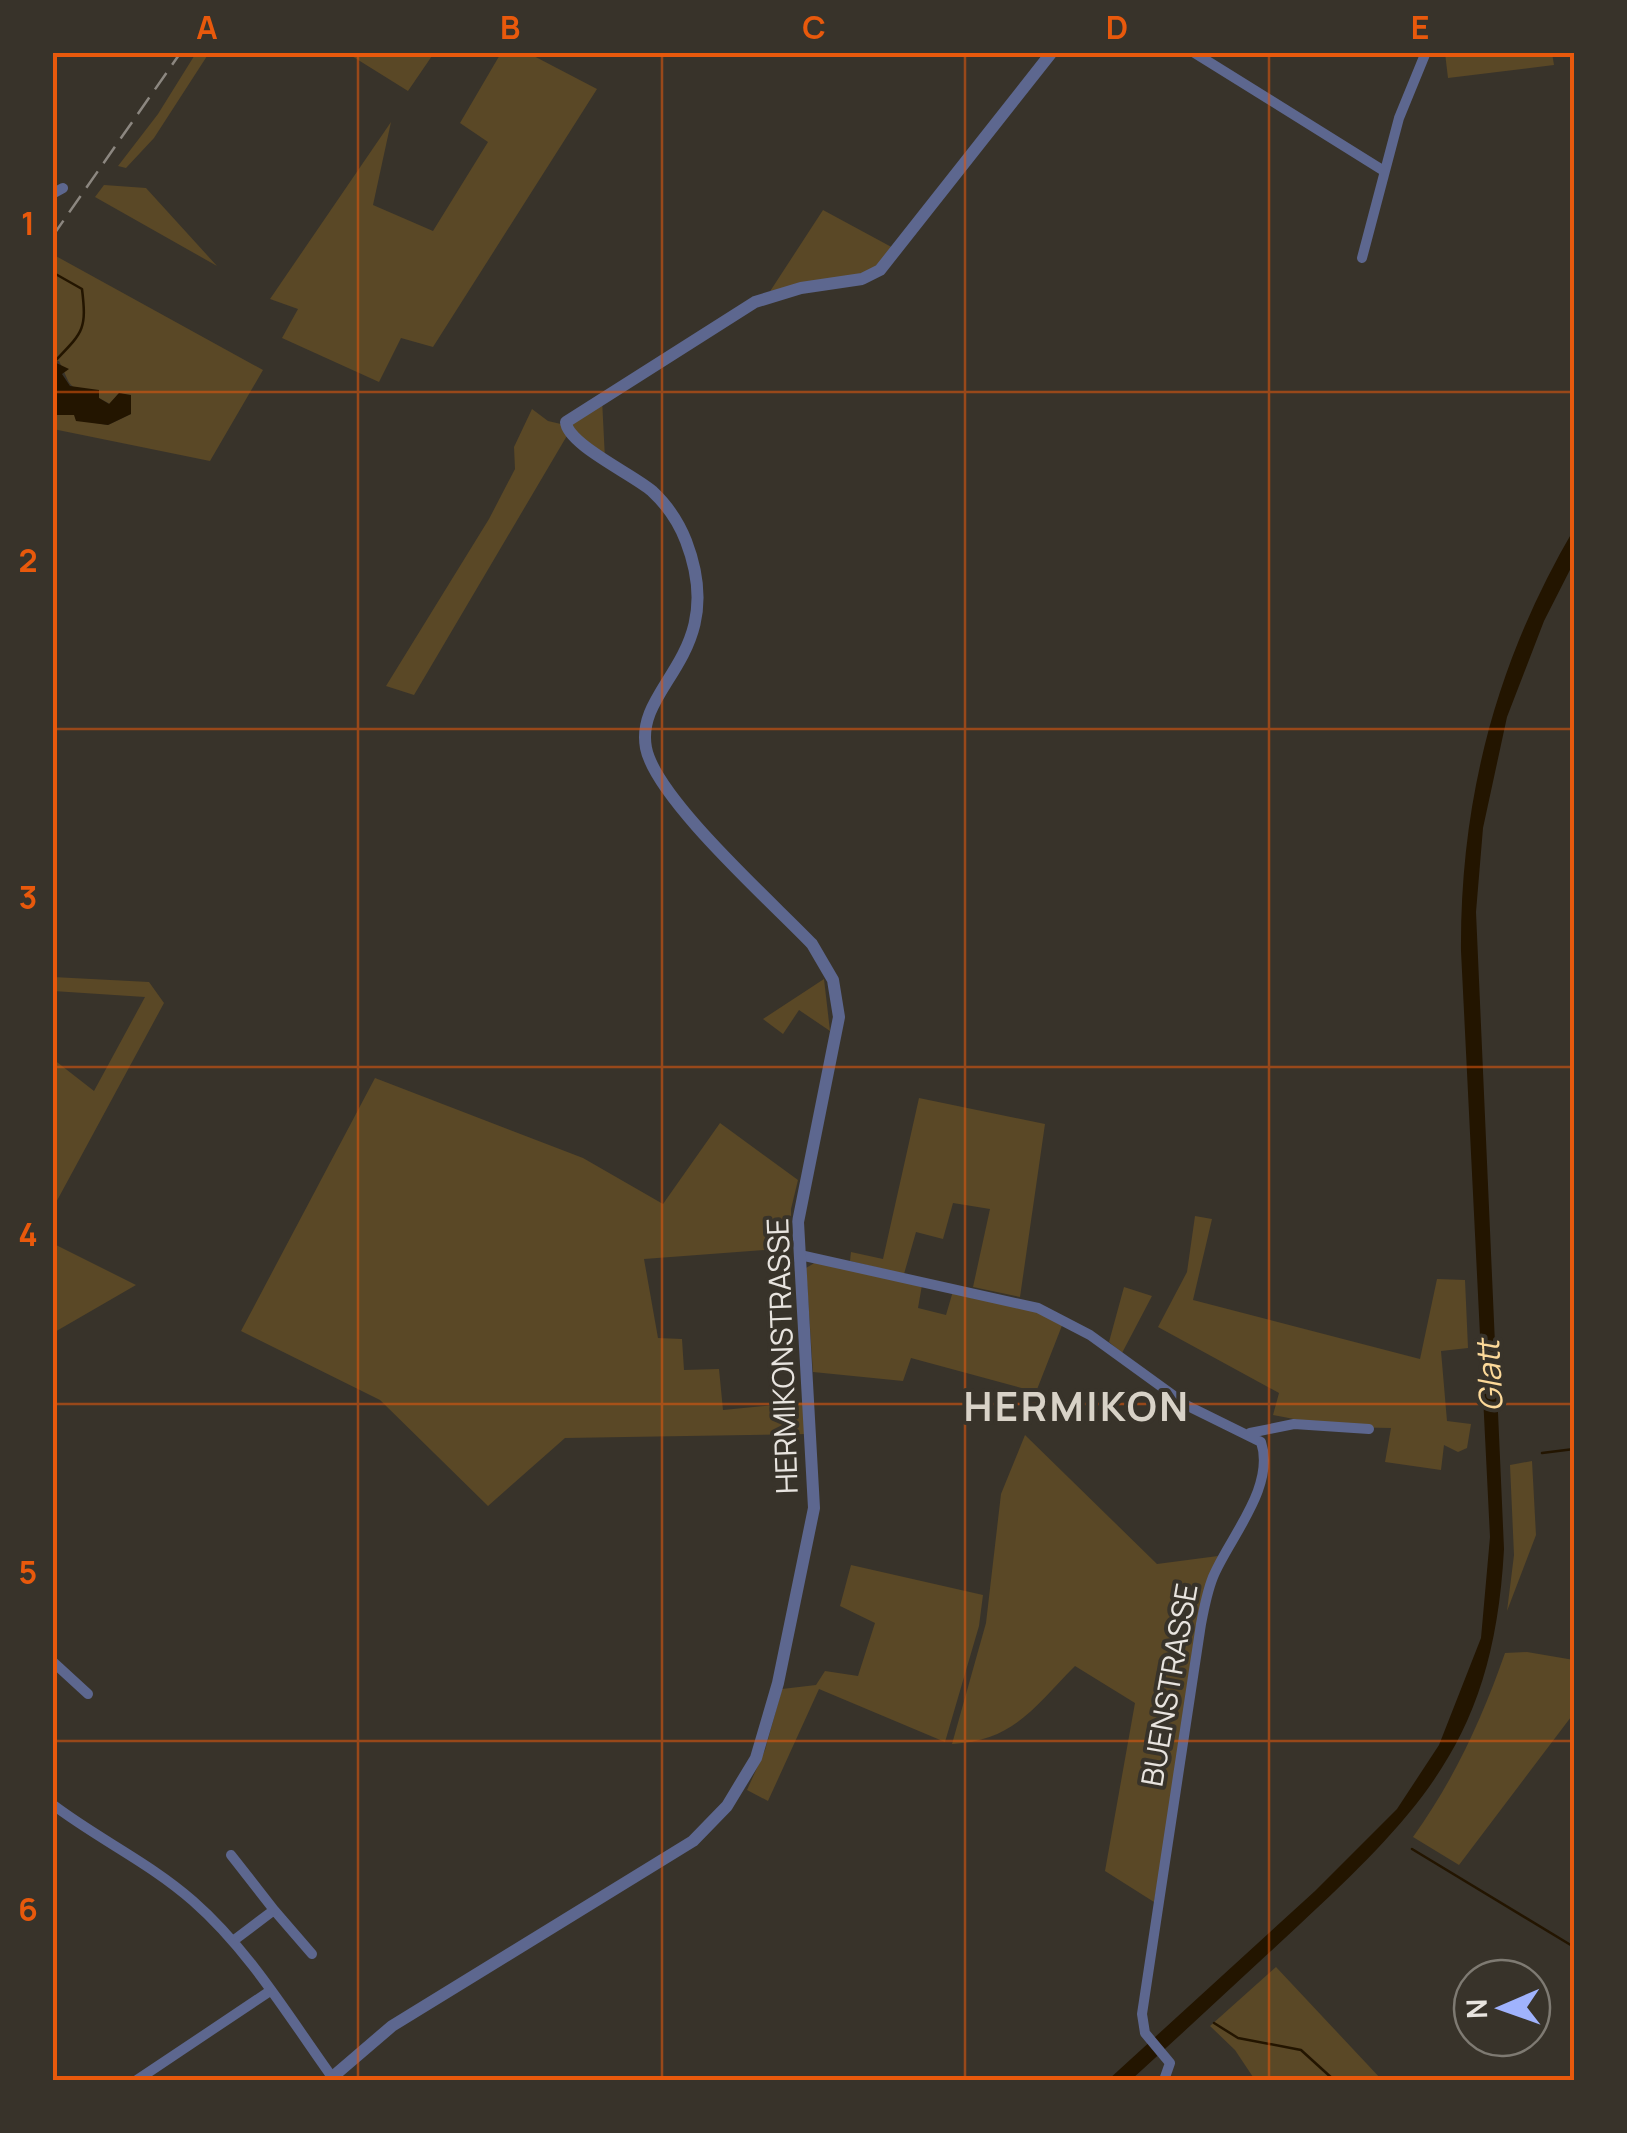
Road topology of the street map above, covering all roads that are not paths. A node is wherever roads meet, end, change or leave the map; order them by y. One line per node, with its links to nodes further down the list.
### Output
1 (1052, 52): 6 (street, HERMIKONSTRASSE)
2 (1193, 52): 4 (street)
3 (1426, 52): 4 (street)
4 (1384, 171): 5 (street)
5 (1362, 258)
6 (800, 1255): 8 (street); 17 (street, HERMIKONSTRASSE)
7 (1368, 1429): 8 (street)
8 (1250, 1433): 19 (street, BUENSTRASSE)
9 (52, 1661): 10 (street)
10 (88, 1694)
11 (52, 1804): 14 (street)
12 (231, 1856): 13 (street)
13 (274, 1910): 14 (street); 15 (street)
14 (233, 1941): 16 (street)
15 (312, 1954)
16 (270, 1991): 17 (street); 18 (street)
17 (330, 2079)
18 (137, 2080)
19 (1164, 2080)

